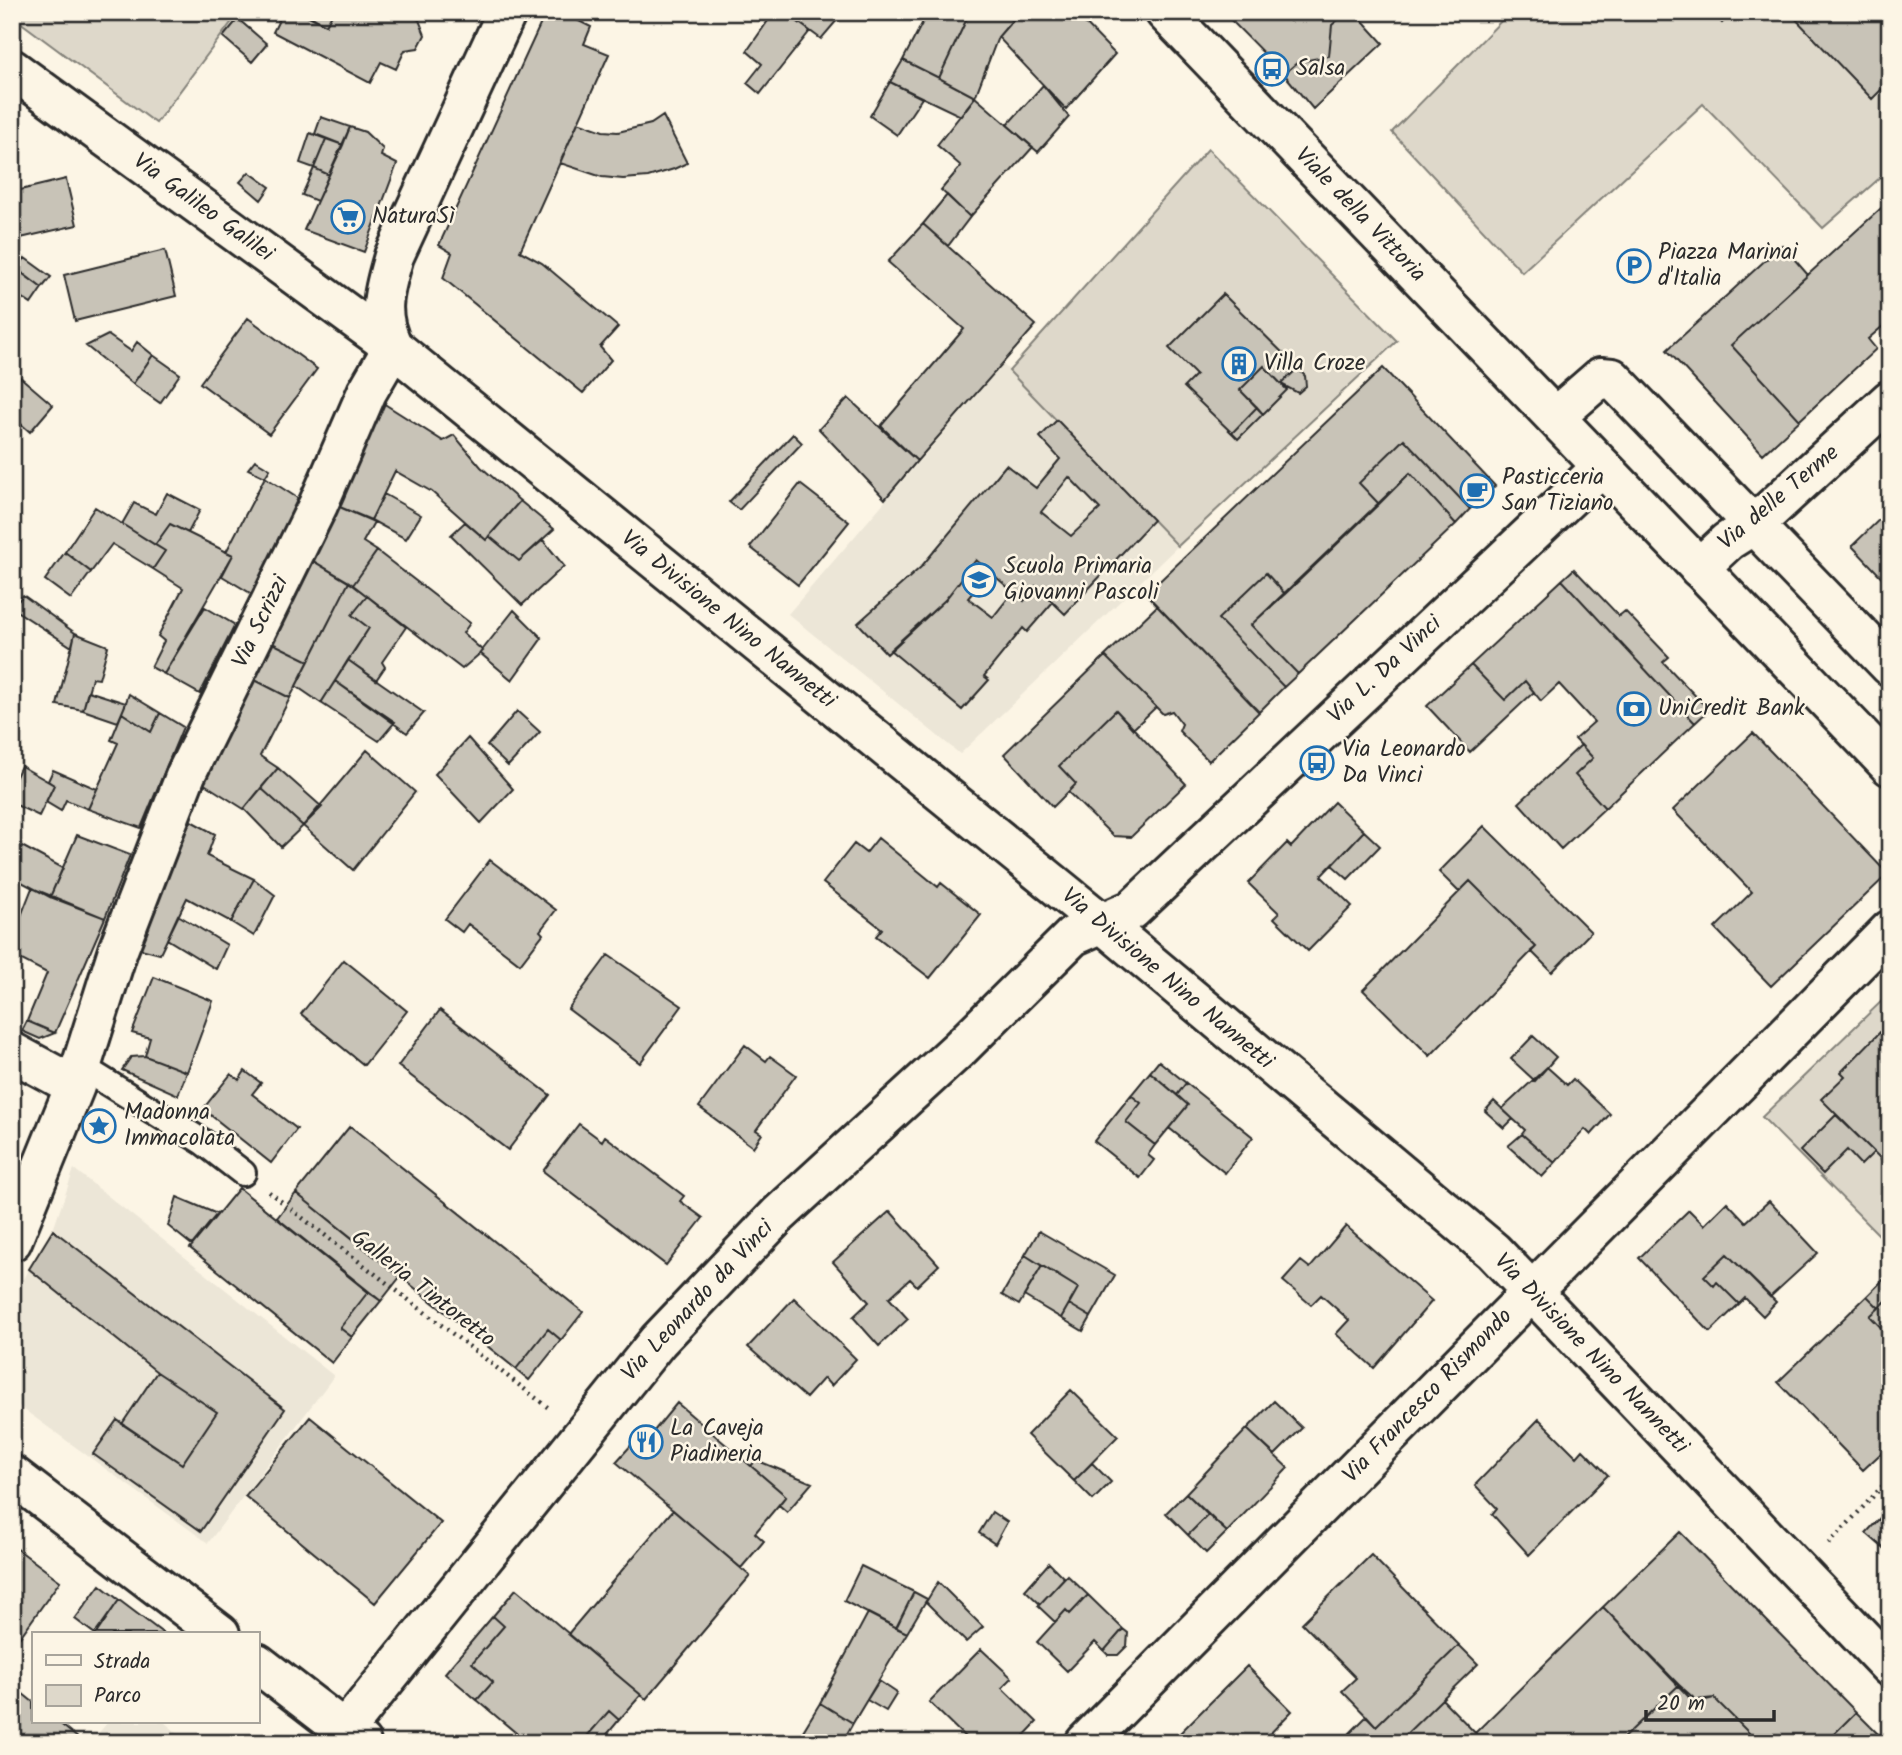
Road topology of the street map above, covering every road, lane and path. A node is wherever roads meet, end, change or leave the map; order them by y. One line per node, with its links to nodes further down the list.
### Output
1 (507, 12): 4 (street)
2 (1165, 12): 6 (street, Viale della Vittoria)
3 (12, 69): 4 (street, Via Galileo Galilei)
4 (393, 347): 12 (street, Via Divisione Nino Nannetti); 15 (street, Via Scrizzi)
5 (1890, 400): 8 (street, Via delle Terme)
6 (1555, 417): 7 (street, Viale della Vittoria); 8 (street)
7 (1602, 467): 9 (street, Viale della Vittoria); 12 (street, Via L. Da Vinci)
8 (1755, 524): 9 (street, Via delle Terme); 10 (street)
9 (1699, 568): 11 (street, Viale della Vittoria)
10 (1890, 666)
11 (1890, 765)
12 (1103, 924): 18 (street, Via Divisione Nino Nannetti); 19 (street, Via Leonardo da Vinci)
13 (1890, 930): 18 (street, Via Francesco Rismondo)
14 (12, 1052): 15 (street)
15 (78, 1077): 16 (lane); 17 (street, Via Scrizzi)
16 (243, 1173): 19 (path, Galleria Tintoretto)
17 (12, 1241)
18 (1531, 1290): 25 (street, Via Divisione Nino Nannetti); 27 (street, Via Francesco Rismondo)
19 (580, 1434): 26 (street, Via Leonardo da Vinci)
20 (12, 1475): 23 (street)
21 (1890, 1478): 22 (path)
22 (1826, 1547)
23 (217, 1632)
24 (259, 1665): 26 (street)
25 (1890, 1667)
26 (353, 1736)
27 (1085, 1743)

